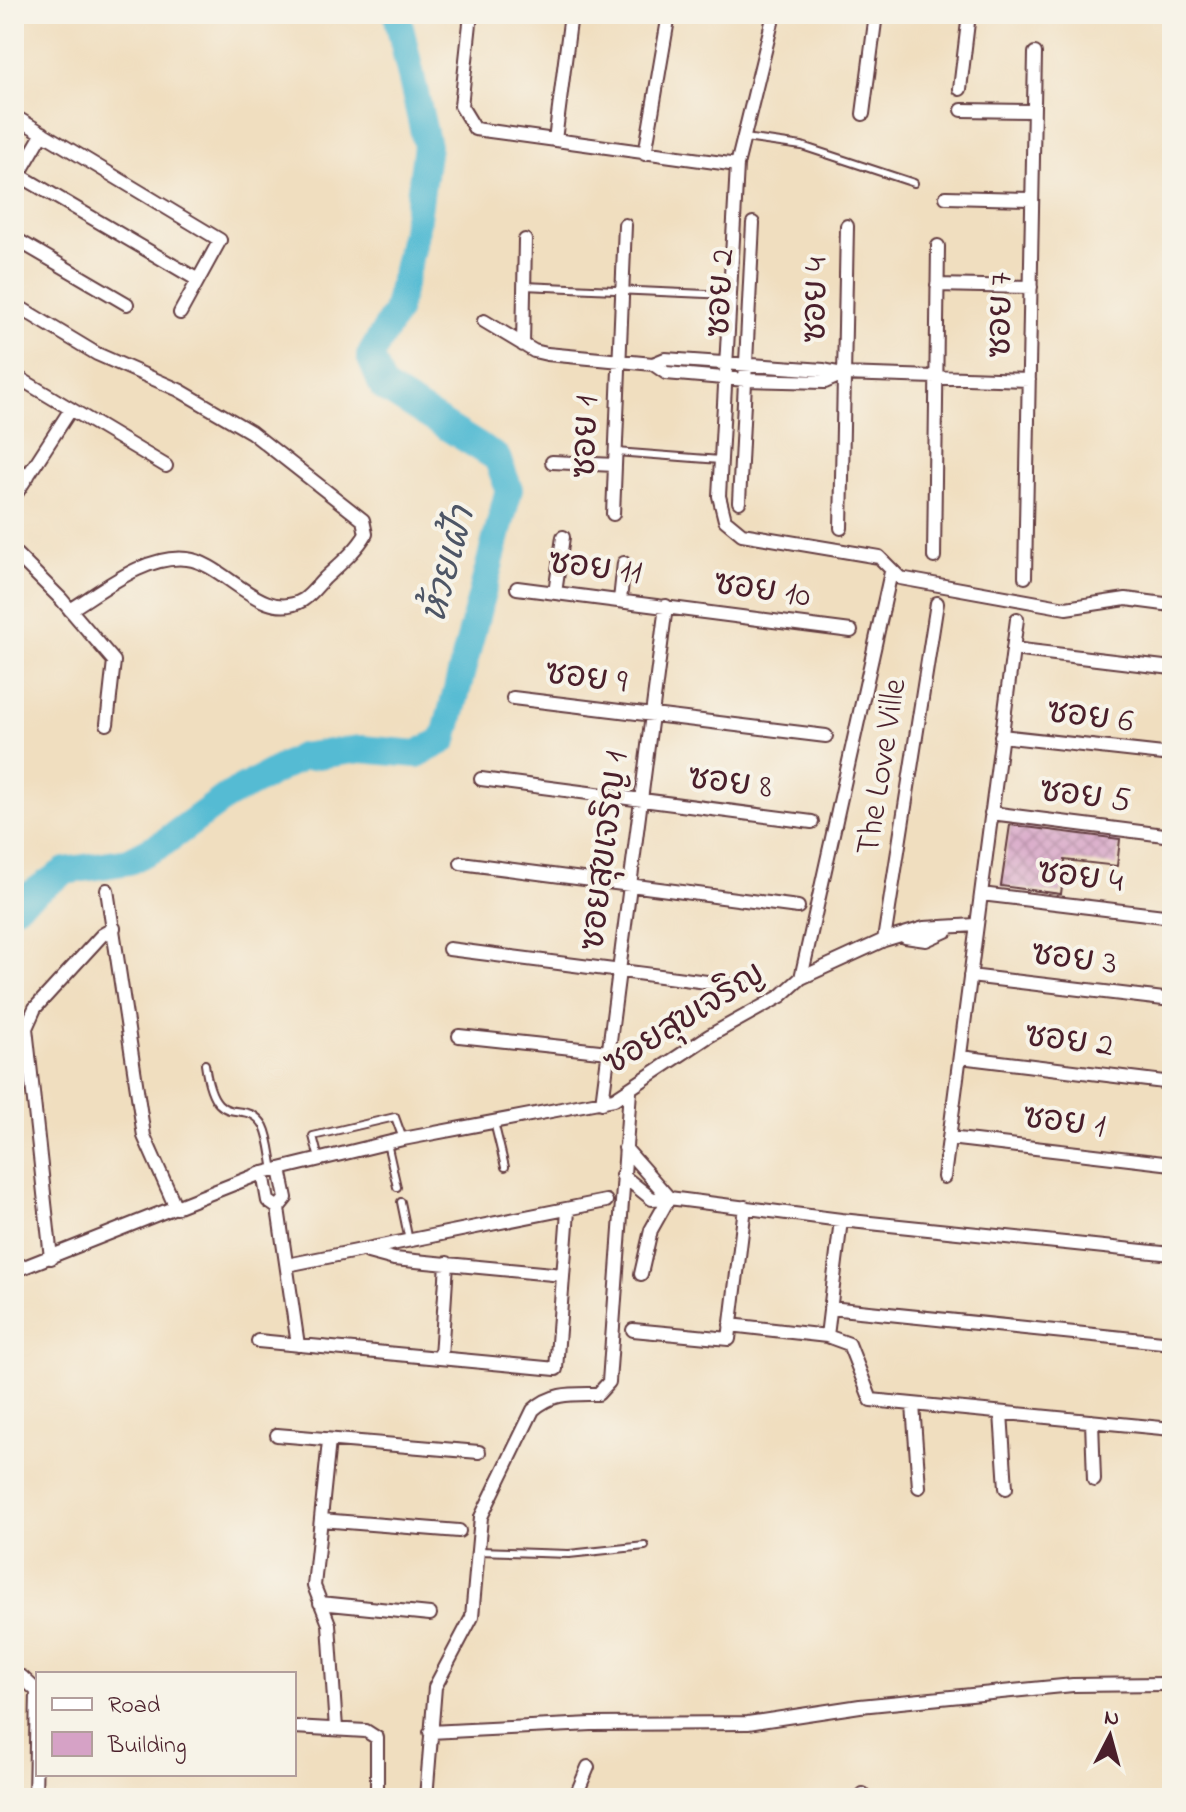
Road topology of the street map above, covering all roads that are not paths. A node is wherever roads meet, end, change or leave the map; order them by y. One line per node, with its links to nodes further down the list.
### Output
1 (471, 14): 15 (street)
2 (571, 14): 15 (street)
3 (669, 14): 16 (street)
4 (774, 14): 14 (street)
5 (876, 14): 11 (street)
6 (966, 14): 8 (street)
7 (1035, 53): 10 (street, ซอย 7)
8 (960, 89)
9 (962, 110): 10 (street)
10 (1033, 111): 21 (street, ซอย 7)
11 (863, 114)
12 (14, 116): 13 (street)
13 (43, 133): 18 (street); 28 (street)
14 (741, 138): 17 (street); 19 (lane)
15 (555, 140): 16 (street)
16 (645, 154): 17 (street)
17 (737, 165): 33 (street)
18 (16, 176): 28 (street)
19 (914, 183)
20 (946, 197): 21 (street)
21 (1031, 199): 31 (street, ซอย 7)
22 (753, 223): 42 (street, ซอย 2)
23 (625, 225): 32 (street)
24 (847, 226): 43 (street, ซอย 4)
25 (14, 238): 35 (street)
26 (525, 240): 30 (street)
27 (938, 246): 29 (street)
28 (198, 280): 36 (street)
29 (937, 285): 31 (street); 46 (street)
30 (524, 286): 32 (lane); 38 (street)
31 (1031, 287): 48 (street, ซอย 7)
32 (622, 289): 33 (lane); 39 (street)
33 (729, 295): 41 (street)
34 (14, 304): 72 (street)
35 (127, 304)
36 (180, 313)
37 (484, 321): 38 (street)
38 (523, 345): 39 (street)
39 (618, 362): 40 (street); 50 (street, ซอย 1)
40 (653, 364): 41 (street); 45 (street)
41 (725, 364): 42 (street); 45 (street)
42 (746, 365): 43 (street); 47 (street)
43 (843, 374): 46 (street); 47 (street); 59 (street)
44 (14, 375): 49 (street)
45 (724, 378): 47 (street); 51 (street)
46 (936, 379): 48 (street); 62 (street)
47 (746, 380): 57 (street)
48 (1029, 380): 65 (street, ซอย 7)
49 (71, 409): 53 (street); 55 (street)
50 (615, 459): 51 (lane); 52 (street); 58 (street, ซอย 1)
51 (720, 460): 64 (street)
52 (552, 462)
53 (166, 466)
54 (14, 467): 55 (street)
55 (28, 476): 56 (street)
56 (14, 497)
57 (739, 502)
58 (613, 514)
59 (841, 528)
60 (563, 537): 67 (street)
61 (14, 552): 72 (street)
62 (934, 557)
63 (624, 563): 68 (street)
64 (891, 572): 70 (street); 100 (street, ซอยสุขเจริญ)
65 (1025, 577)
66 (517, 588): 67 (street, ซอย 11)
67 (555, 593): 68 (street, ซอย 11)
68 (620, 600): 71 (street, ซอย 11)
69 (937, 603): 96 (street, The Love Ville)
70 (1172, 605)
71 (666, 606): 74 (street, ซอย 10); 78 (street, ซอยสุขเจริญ 1)
72 (70, 610): 79 (street)
73 (1017, 619): 75 (street)
74 (851, 631)
75 (1013, 649): 76 (street); 81 (street)
76 (1172, 668)
77 (513, 698): 78 (street, ซอย 9)
78 (652, 715): 80 (street); 84 (street, ซอยสุขเจริญ 1)
79 (107, 724)
80 (826, 736)
81 (1001, 736): 82 (street, ซอย 6); 85 (street)
82 (1172, 755)
83 (481, 779): 84 (street)
84 (641, 801): 86 (street, ซอย 8); 89 (street, ซอยสุขเจริญ 1)
85 (991, 813): 87 (street, ซอย 5); 91 (street)
86 (812, 822)
87 (1172, 836)
88 (461, 863): 89 (street)
89 (630, 885): 92 (street); 98 (street, ซอยสุขเจริญ 1)
90 (107, 890): 95 (street)
91 (981, 894): 93 (street, ซอย 4); 94 (street)
92 (798, 907)
93 (1172, 917)
94 (976, 925): 96 (street); 99 (street)
95 (114, 928): 126 (street); 132 (street)
96 (884, 940): 100 (street)
97 (449, 949): 98 (street)
98 (619, 970): 101 (street); 104 (street, ซอยสุขเจริญ 1)
99 (970, 976): 102 (street, ซอย 3); 105 (street)
100 (801, 978): 108 (street, ซอยสุขเจริญ)
101 (746, 987)
102 (1172, 1000)
103 (459, 1036): 104 (street)
104 (609, 1052): 109 (street, ซอยสุขเจริญ 1)
105 (960, 1057): 107 (street, ซอย 2); 111 (street)
106 (205, 1064): 118 (lane)
107 (1172, 1083)
108 (630, 1091): 109 (street, ซอยสุขเจริญ); 114 (street)
109 (602, 1103): 110 (street, ซอยสุขเจริญ)
110 (494, 1122): 112 (street, ซอยสุขเจริญ); 117 (lane)
111 (949, 1138): 116 (street, ซอย 1); 120 (street)
112 (403, 1139): 113 (street, ซอยสุขเจริญ); 115 (lane)
113 (387, 1143): 115 (street, ซอยสุขเจริญ); 121 (lane)
114 (625, 1148): 119 (street); 122 (street)
115 (319, 1159): 118 (street, ซอยสุขเจริญ)
116 (1172, 1164)
117 (505, 1167)
118 (273, 1171): 126 (street, ซอยสุขเจริญ); 134 (street)
119 (622, 1175): 122 (street); 159 (street)
120 (944, 1177)
121 (397, 1187)
122 (669, 1198): 125 (street); 136 (street)
123 (606, 1201): 127 (street)
124 (401, 1202): 129 (lane)
125 (745, 1207): 128 (street); 139 (street)
126 (176, 1208): 132 (street, ซอยสุขเจริญ)
127 (568, 1211): 129 (street); 137 (street)
128 (841, 1220): 131 (street); 138 (street)
129 (409, 1241): 130 (street)
130 (364, 1251): 133 (street); 134 (street)
131 (1172, 1254)
132 (51, 1258): 135 (street, ซอยสุขเจริญ)
133 (447, 1263): 137 (street); 145 (street)
134 (287, 1265): 144 (street)
135 (14, 1271)
136 (641, 1274)
137 (563, 1275): 145 (street)
138 (830, 1308): 141 (street); 143 (street)
139 (730, 1325): 140 (street); 141 (street)
140 (633, 1330)
141 (827, 1336): 146 (street)
142 (258, 1341): 144 (street)
143 (1172, 1343)
144 (298, 1345): 145 (street)
145 (441, 1357)
146 (913, 1405): 147 (street); 154 (street)
147 (1001, 1413): 148 (street); 155 (street)
148 (1092, 1421): 149 (street); 153 (street)
149 (1172, 1429)
150 (277, 1435): 151 (street)
151 (329, 1441): 152 (street); 156 (street)
152 (479, 1452)
153 (1094, 1480)
154 (919, 1487)
155 (1006, 1488)
156 (321, 1520): 157 (street); 160 (street)
157 (459, 1531)
158 (645, 1546): 159 (lane)
159 (478, 1551): 167 (street)
160 (320, 1603): 161 (street); 166 (street)
161 (430, 1614)
162 (14, 1676): 164 (street)
163 (1165, 1684): 167 (street)
164 (36, 1690)
165 (296, 1727): 166 (street)
166 (336, 1729): 171 (street)
167 (430, 1732): 172 (street)
168 (588, 1767): 173 (street)
169 (36, 1776): 170 (street)
170 (35, 1798)
171 (377, 1798)
172 (426, 1798)
173 (575, 1798)

